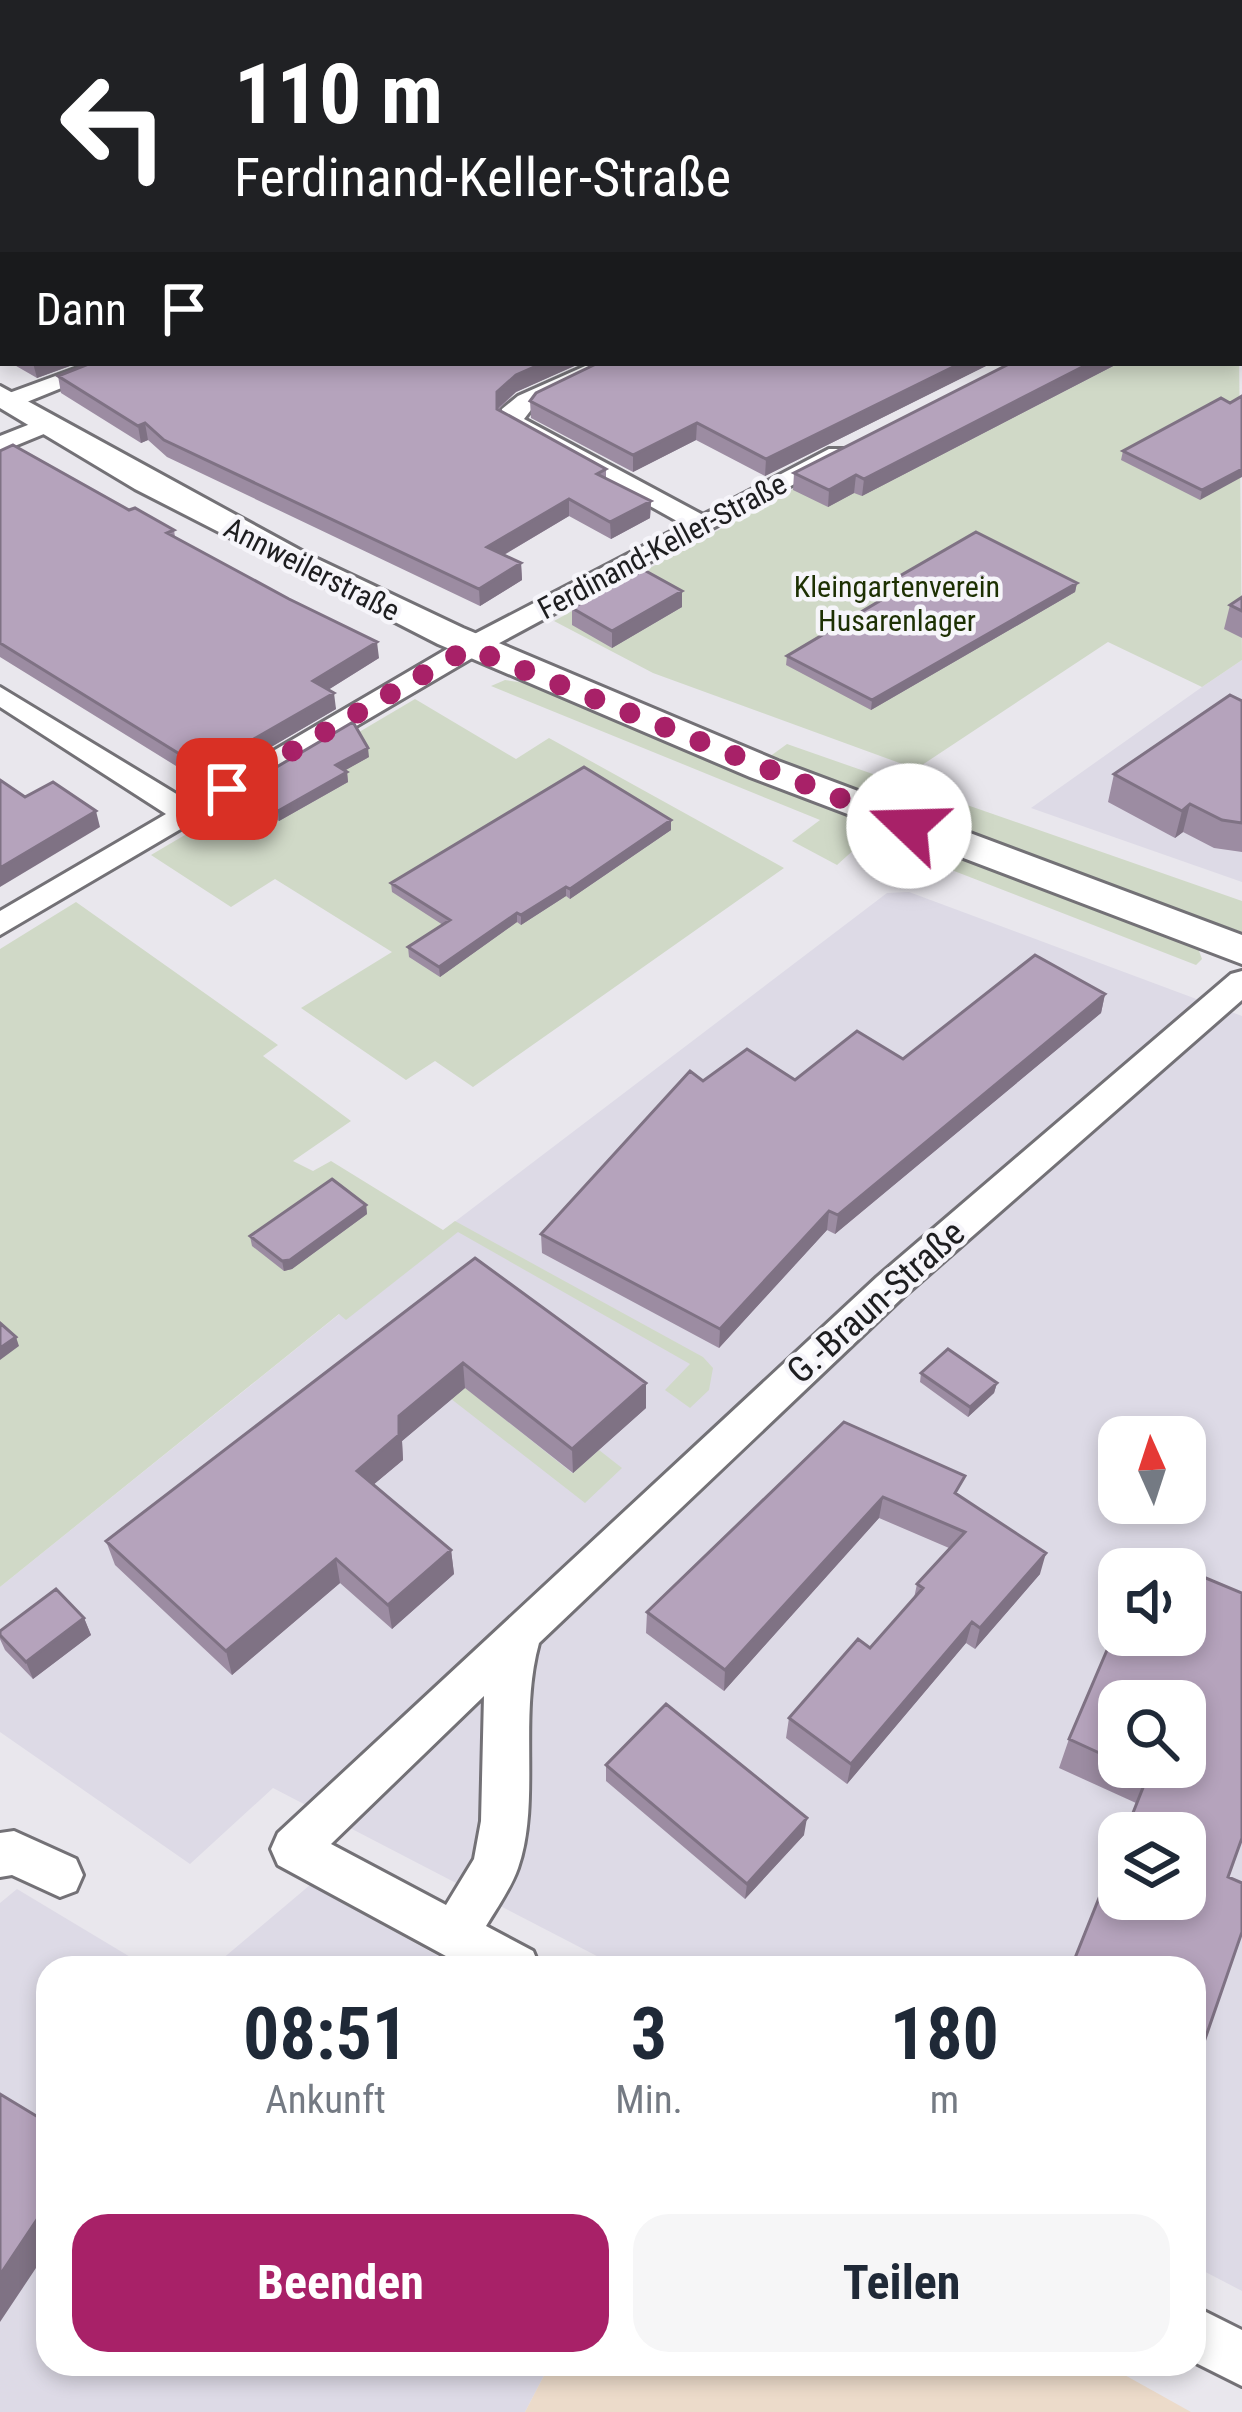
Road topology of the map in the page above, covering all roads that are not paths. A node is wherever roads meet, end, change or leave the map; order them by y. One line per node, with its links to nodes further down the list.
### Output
1 (103, 366): 3 (street)
2 (604, 366): 7 (street)
3 (4, 398): 4 (street, Annweilerstraße)
4 (48, 424): 6 (street); 8 (street, Annweilerstraße)
5 (871, 438): 7 (street, Ferdinand-Keller-Straße)
6 (0, 445)
7 (700, 523): 8 (street, Ferdinand-Keller-Straße)
8 (469, 648): 10 (street, Ferdinand-Keller-Straße); 12 (street, Annweilerstraße)
9 (0, 695): 10 (street)
10 (186, 813): 11 (street, Ferdinand-Keller-Straße)
11 (0, 926)
12 (1242, 950)
13 (1242, 982): 14 (street, G.-Braun-Straße)
14 (520, 1633): 17 (street); 17 (street, G.-Braun-Straße)
15 (0, 1855): 16 (street)
16 (60, 1875)
17 (455, 1935): 18 (street, G.-Braun-Straße)
18 (494, 1956)
19 (1206, 2340): 20 (street)
20 (1242, 2360)

